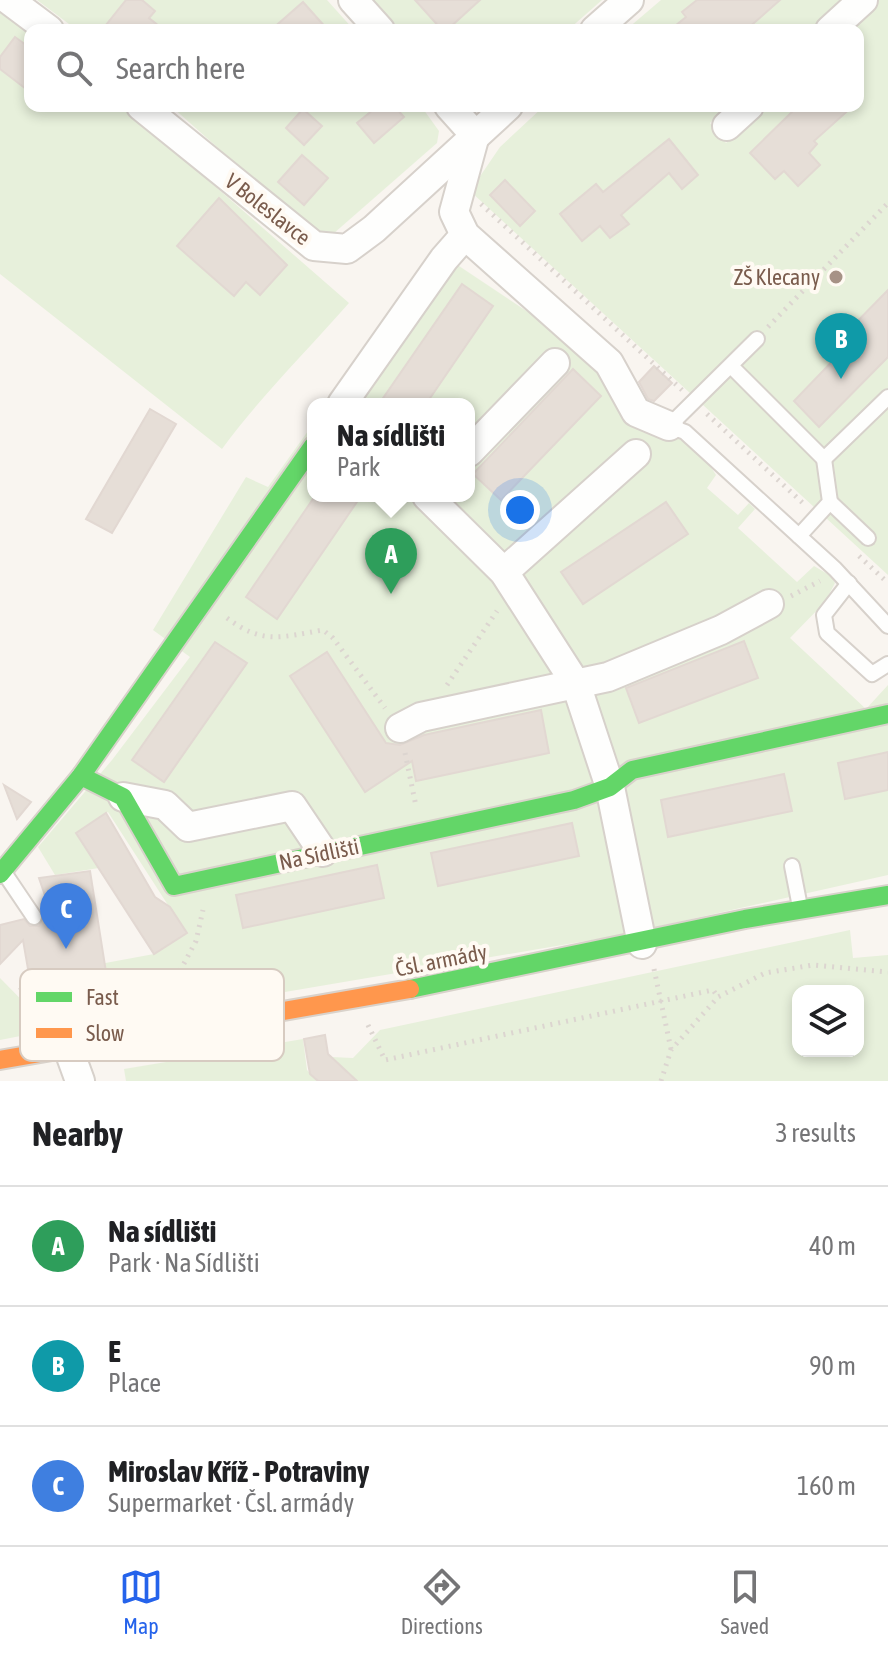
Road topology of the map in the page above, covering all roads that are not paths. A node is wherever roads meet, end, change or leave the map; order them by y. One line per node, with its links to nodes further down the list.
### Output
1 (9, 0): 5 (street)
2 (353, 0): 6 (street)
3 (629, 0): 7 (street)
4 (863, 0): 8 (street)
5 (41, 24)
6 (375, 24)
7 (602, 24)
8 (837, 24)
9 (148, 112): 14 (street, V Boleslavce)
10 (454, 112): 14 (street)
11 (501, 112): 14 (street, V Boleslavce)
12 (742, 112): 13 (street)
13 (727, 126)
14 (475, 135): 15 (street)
15 (465, 235): 20 (street); 21 (street)
16 (757, 339): 18 (lane)
17 (555, 363): 22 (street)
18 (731, 366): 21 (lane); 25 (lane)
19 (888, 397): 25 (lane)
20 (346, 398)
21 (669, 426): 28 (lane)
22 (475, 446)
23 (636, 454): 30 (street)
24 (307, 455): 38 (street)
25 (824, 459): 27 (lane)
26 (433, 502): 30 (street)
27 (830, 502): 28 (lane); 29 (lane)
28 (799, 536): 31 (lane)
29 (868, 538)
30 (508, 579): 35 (street)
31 (849, 583): 33 (lane); 34 (lane)
32 (769, 604): 35 (street)
33 (888, 626)
34 (888, 664)
35 (576, 684): 37 (street); 39 (street)
36 (888, 714): 39 (street, Na Sídlišti)
37 (410, 722)
38 (81, 776): 40 (street); 43 (street)
39 (610, 787): 41 (street, Na Sídlišti); 47 (street)
40 (123, 797): 41 (street); 41 (street, Na Sídlišti)
41 (323, 852)
42 (792, 866): 45 (lane)
43 (1, 872): 46 (lane)
44 (888, 895): 45 (street, Čsl. armády)
45 (800, 908): 47 (street, Čsl. armády)
46 (34, 917)
47 (647, 951): 48 (street, Čsl. armády)
48 (284, 1012)
49 (20, 1056): 50 (street, Čsl. armády)
50 (0, 1060)
51 (73, 1061): 52 (street)
52 (80, 1081)

